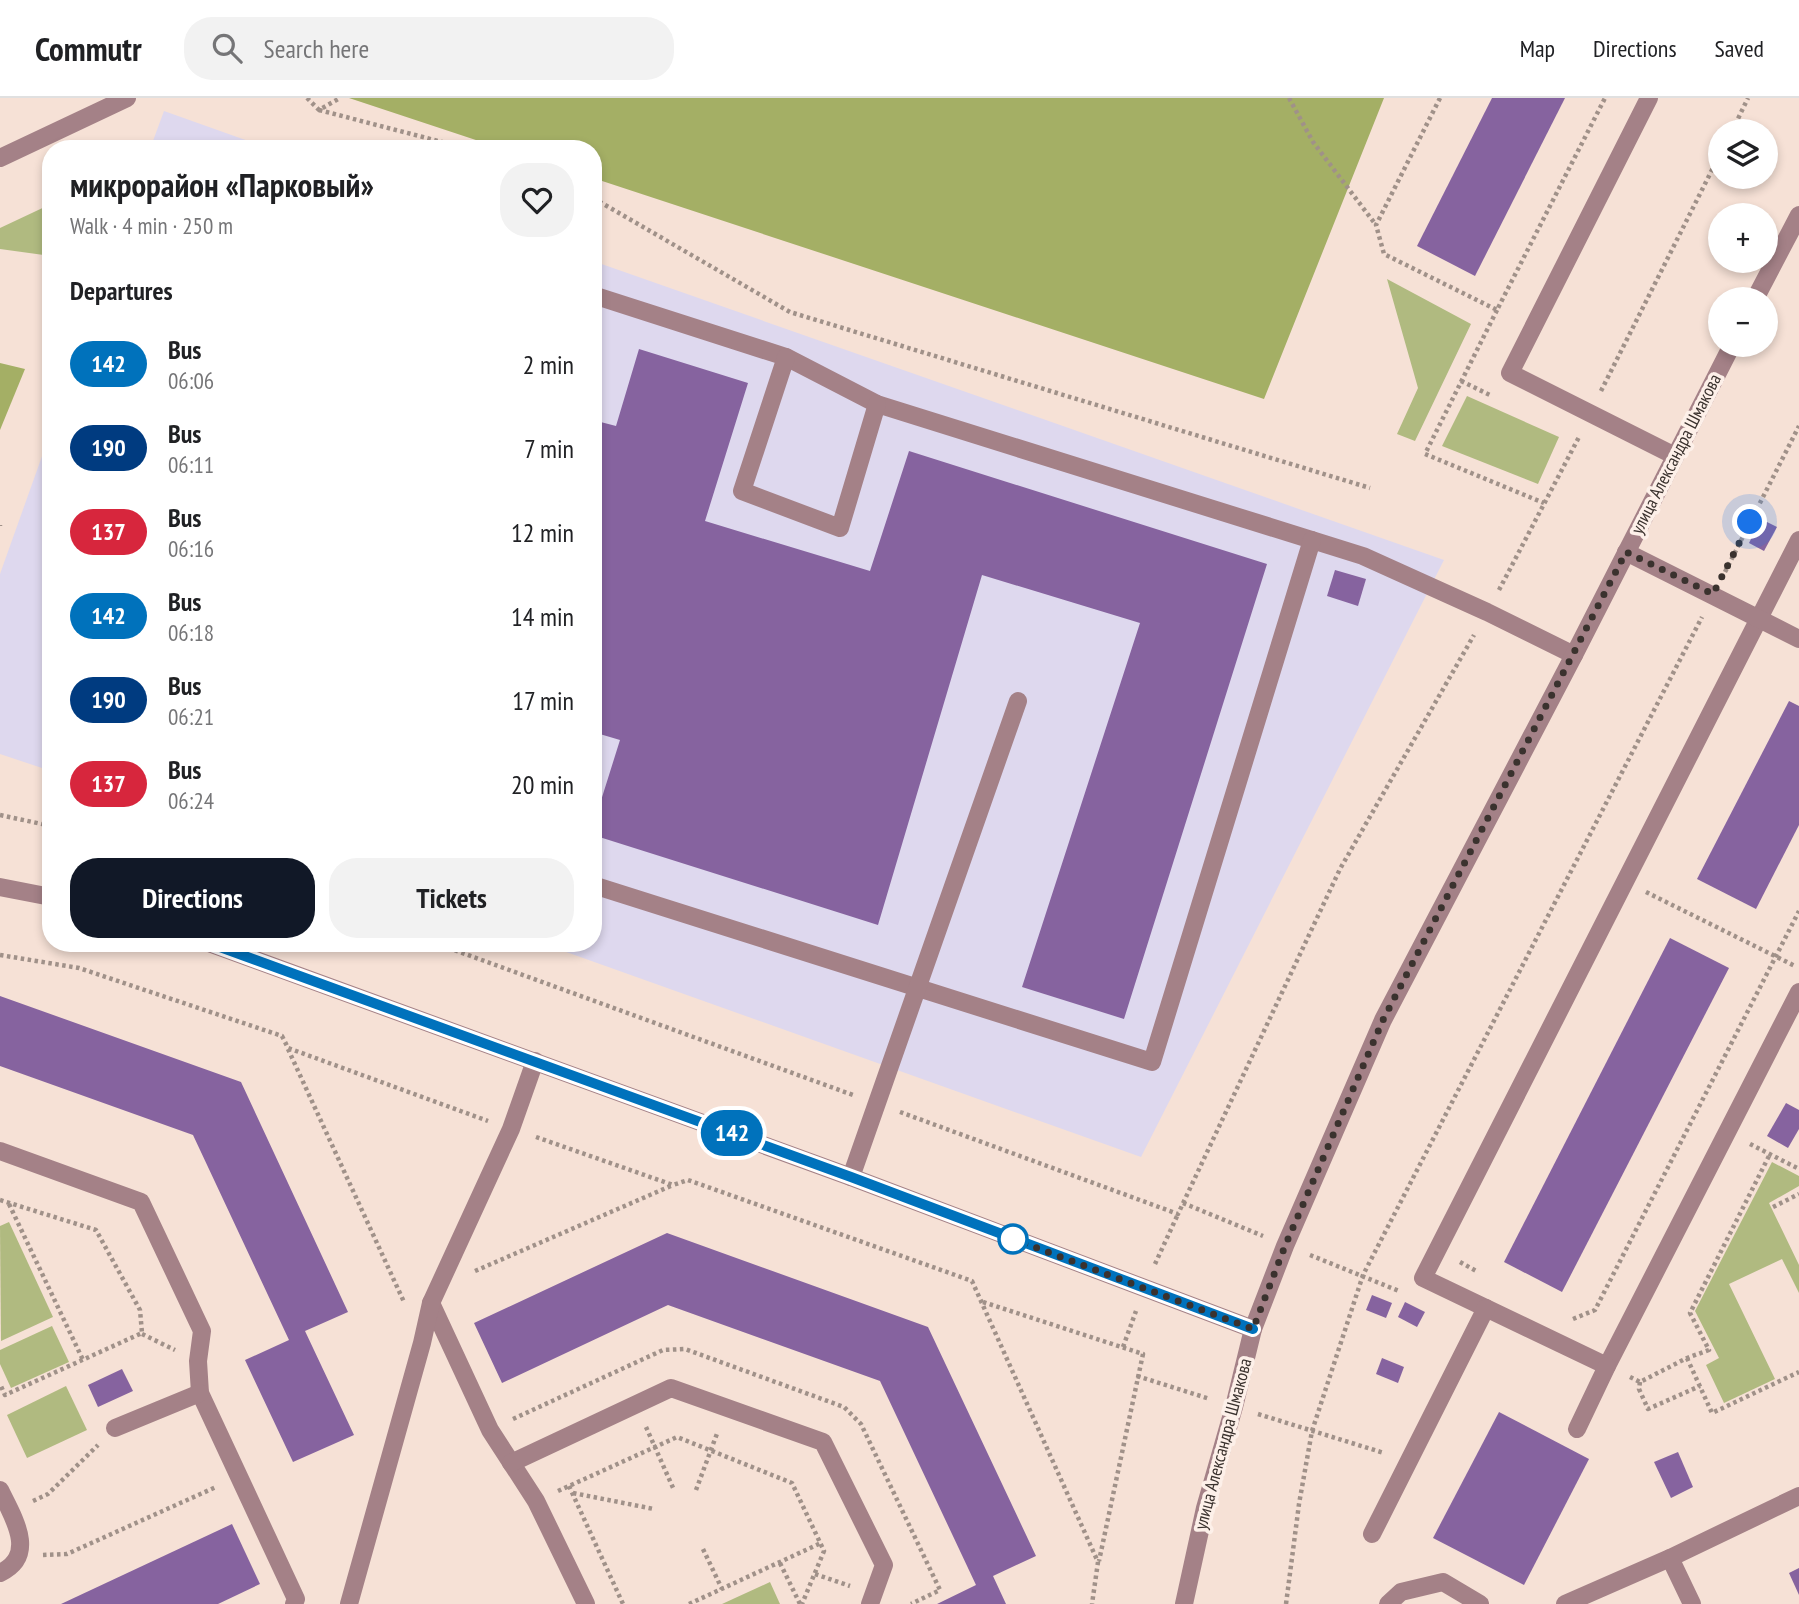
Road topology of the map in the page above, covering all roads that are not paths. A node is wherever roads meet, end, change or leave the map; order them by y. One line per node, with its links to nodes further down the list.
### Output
1 (127, 98): 3 (street)
2 (1649, 98): 10 (street)
3 (0, 158)
4 (1799, 215): 5 (street)
5 (1761, 287)
6 (602, 298): 7 (street)
7 (786, 357): 9 (street); 9 (street)
8 (1726, 357): 10 (street, улица Александра Шмакова)
9 (877, 404): 11 (street)
10 (1675, 456): 13 (street, улица Александра Шмакова)
11 (1312, 540): 16 (street); 22 (street)
12 (1799, 540): 14 (street)
13 (1626, 552): 14 (street); 16 (street, улица Александра Шмакова)
14 (1759, 620): 15 (street); 28 (street)
15 (1799, 639)
16 (1574, 656): 29 (street, улица Александра Шмакова)
17 (1018, 701): 22 (street)
18 (0, 887): 20 (street)
19 (602, 889): 22 (street)
20 (42, 895)
21 (234, 952): 24 (street)
22 (917, 987): 26 (street)
23 (1799, 992): 30 (street)
24 (535, 1061): 26 (street); 27 (street)
25 (0, 1151): 31 (street)
26 (851, 1177): 29 (street)
27 (431, 1303): 34 (street); 41 (street)
28 (1486, 1308): 30 (street); 37 (street)
29 (1253, 1329): 44 (street, улица Александра Шмакова)
30 (1607, 1366): 33 (street)
31 (200, 1393): 32 (street); 40 (street)
32 (115, 1428)
33 (1577, 1429)
34 (511, 1463): 42 (street); 43 (street)
35 (0, 1490): 39 (street)
36 (1799, 1496): 38 (street)
37 (1372, 1534)
38 (1670, 1558): 47 (street); 48 (street)
39 (0, 1573)
40 (294, 1604)
41 (349, 1604)
42 (586, 1604)
43 (870, 1604)
44 (1184, 1604)
45 (1388, 1604): 46 (street)
46 (1480, 1604)
47 (1565, 1604)
48 (1692, 1604)

